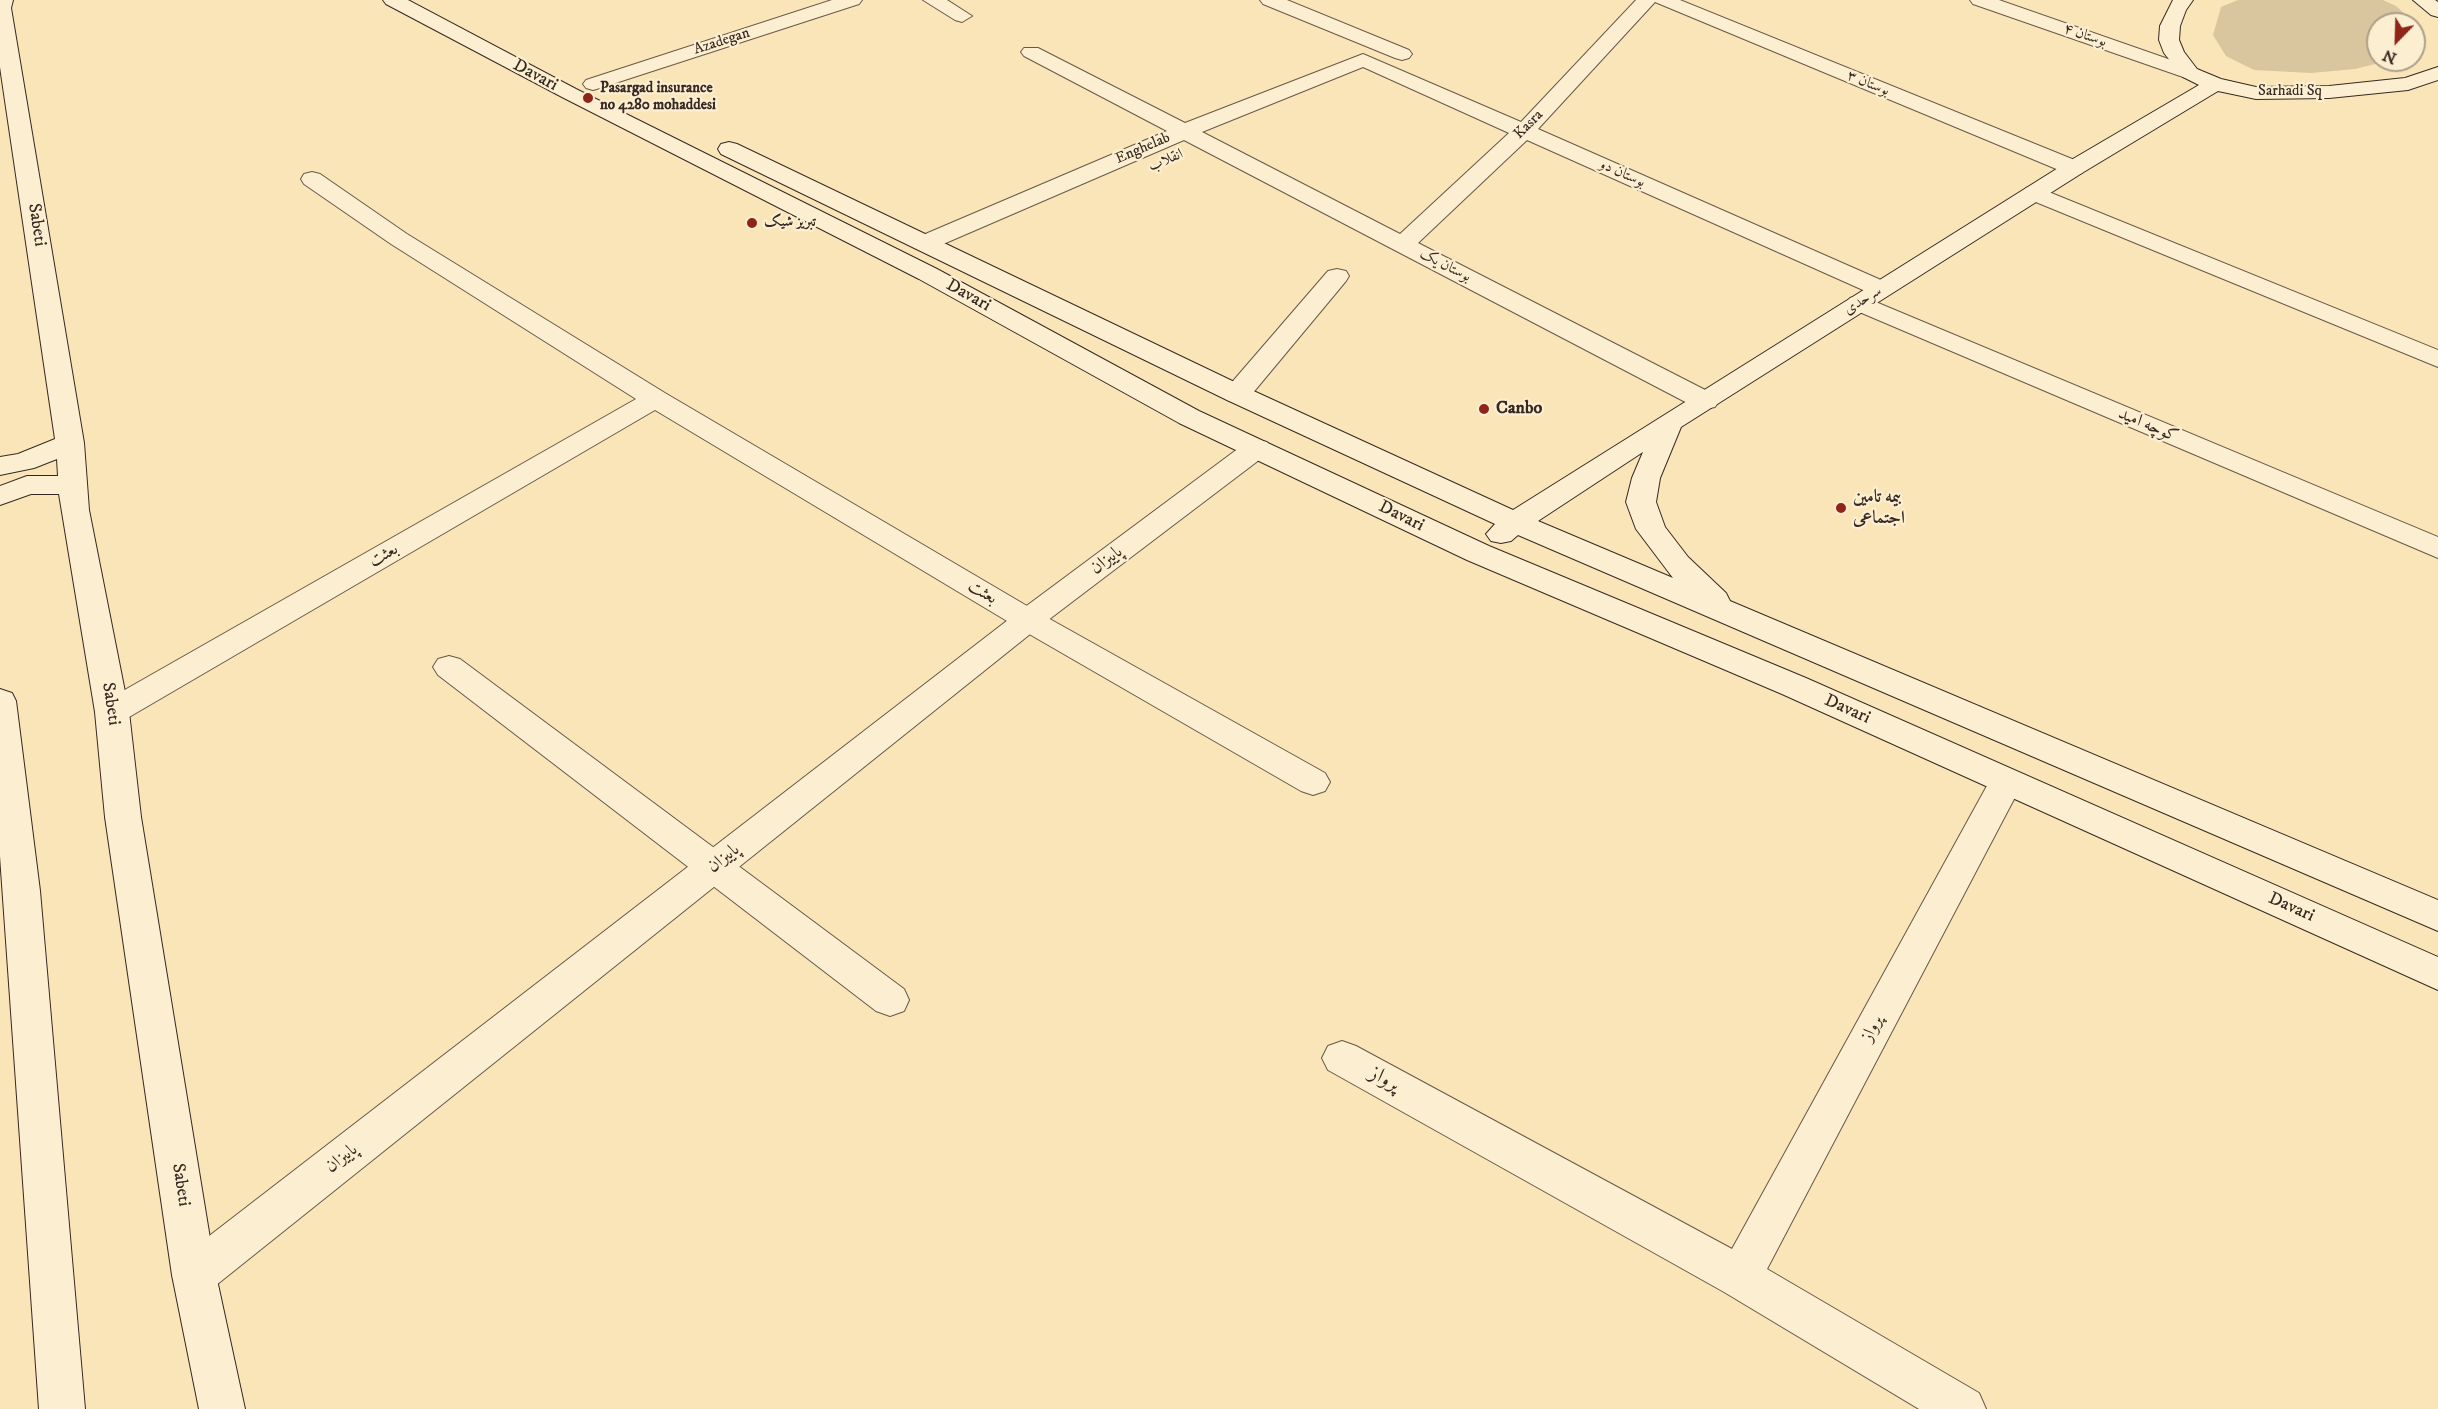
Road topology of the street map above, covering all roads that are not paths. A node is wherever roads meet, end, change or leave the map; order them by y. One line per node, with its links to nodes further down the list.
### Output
1 (3, 0): 36 (street, Sabeti)
2 (393, 0): 37 (street, Davari)
3 (437, 0): 19 (street, Davari)
4 (852, 0): 19 (street, Azadegan)
5 (933, 0): 13 (street)
6 (1270, 0): 16 (street, انقلاب)
7 (1647, 0): 21 (street, Kasra)
8 (1663, 0): 24 (street, بوستان ۳)
9 (1980, 0): 17 (street, بوستان ۴)
10 (2183, 0): 17 (street)
11 (2423, 0): 12 (street)
12 (2438, 11)
13 (962, 16)
14 (1031, 52): 22 (street, بوستان یک)
15 (1363, 60): 16 (street, بوستان دو); 22 (street, Enghelab)
16 (1386, 71): 21 (street, بوستان دو); 23 (street, انقلاب)
17 (2190, 73): 20 (street, Sarhadi Sq)
18 (2438, 73): 20 (street, Sarhadi Sq)
19 (593, 84): 28 (street, Davari)
20 (2215, 84): 24 (street, سرحدی)
21 (1525, 130): 27 (street, Kasra); 30 (street, بوستان دو)
22 (1185, 131): 23 (street, بوستان یک); 28 (street, Enghelab)
23 (1209, 143): 27 (street, بوستان یک); 28 (street, انقلاب)
24 (2074, 168): 26 (street, سرحدی)
25 (312, 178): 33 (street, بعثت)
26 (2034, 193): 30 (street, سرحدی); 31 (street)
27 (1403, 244): 34 (street, بوستان یک)
28 (937, 248): 32 (street, Davari)
29 (1337, 276): 32 (street)
30 (1870, 296): 34 (street, سرحدی); 42 (street, کوچه امید)
31 (2438, 359)
32 (1237, 394): 41 (street, Davari)
33 (655, 399): 45 (street, بعثت); 48 (street, بعثت)
34 (1706, 401): 35 (street, سرحدی)
35 (1669, 423): 41 (street, سرحدی); 44 (street)
36 (70, 443): 38 (street); 39 (street, Sabeti)
37 (1257, 448): 43 (street, Davari); 45 (street, پاییزان)
38 (0, 466)
39 (72, 485): 40 (street); 48 (street, Sabeti)
40 (0, 496)
41 (1515, 522): 43 (street, سرحدی); 44 (street, Davari)
42 (2438, 548)
43 (1478, 553): 50 (street, Davari)
44 (1730, 614): 53 (street, Davari)
45 (1028, 620): 49 (street, بعثت); 51 (street, پاییزان)
46 (449, 667): 51 (street)
47 (0, 701): 52 (street)
48 (112, 712): 57 (street, Sabeti)
49 (1313, 782)
50 (2006, 782): 54 (street, Davari); 58 (street, پرواز)
51 (712, 868): 55 (street); 57 (street, پاییزان)
52 (11, 898): 59 (street)
53 (2438, 916)
54 (2438, 974)
55 (890, 1000)
56 (1342, 1058): 58 (street, پرواز)
57 (194, 1275): 60 (street, Sabeti)
58 (1740, 1277): 61 (street, پرواز)
59 (62, 1409)
60 (222, 1409)
61 (1963, 1409)

